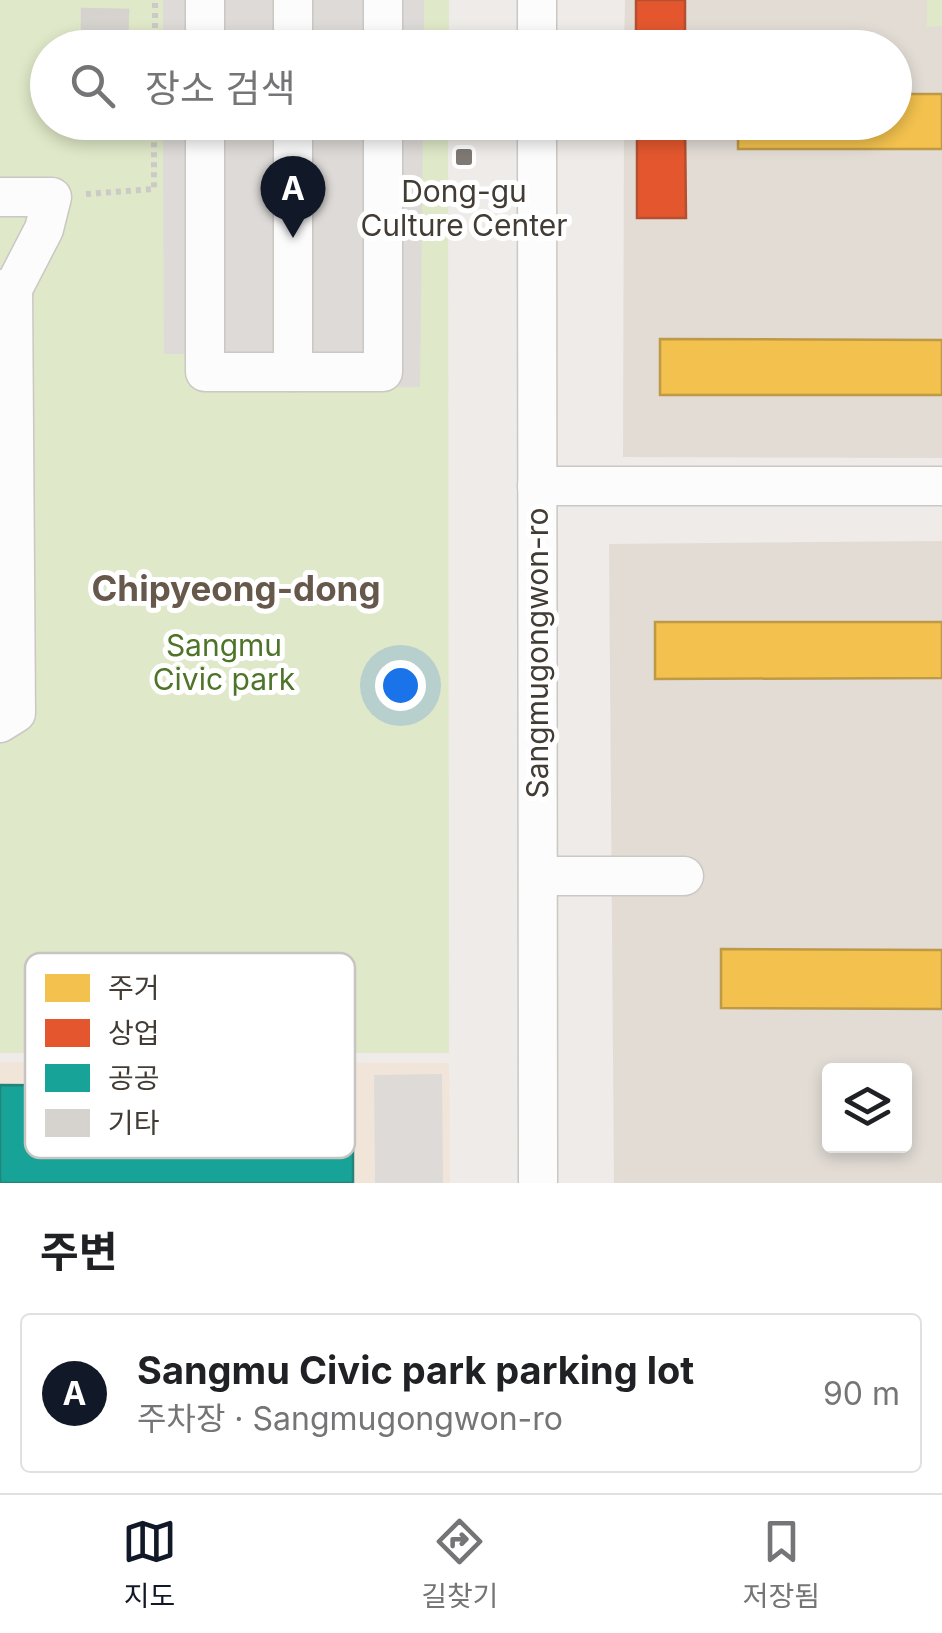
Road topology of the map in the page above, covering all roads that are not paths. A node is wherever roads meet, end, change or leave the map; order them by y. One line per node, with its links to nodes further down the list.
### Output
1 (205, 0): 5 (street)
2 (293, 0): 6 (street)
3 (384, 0): 7 (street)
4 (537, 0): 8 (street)
5 (205, 30)
6 (293, 30)
7 (384, 30)
8 (537, 30)
9 (205, 140): 15 (street)
10 (293, 140): 15 (street)
11 (384, 140): 15 (street)
12 (537, 140): 17 (street, Sangmugongwon-ro)
13 (0, 197): 14 (street)
14 (7, 289): 16 (street)
15 (294, 372)
16 (7, 408): 19 (street)
17 (537, 486): 18 (street); 21 (street, Sangmugongwon-ro)
18 (942, 486)
19 (7, 512): 20 (street)
20 (0, 723)
21 (538, 876): 22 (street); 23 (street, Sangmugongwon-ro)
22 (684, 876)
23 (538, 1183)

